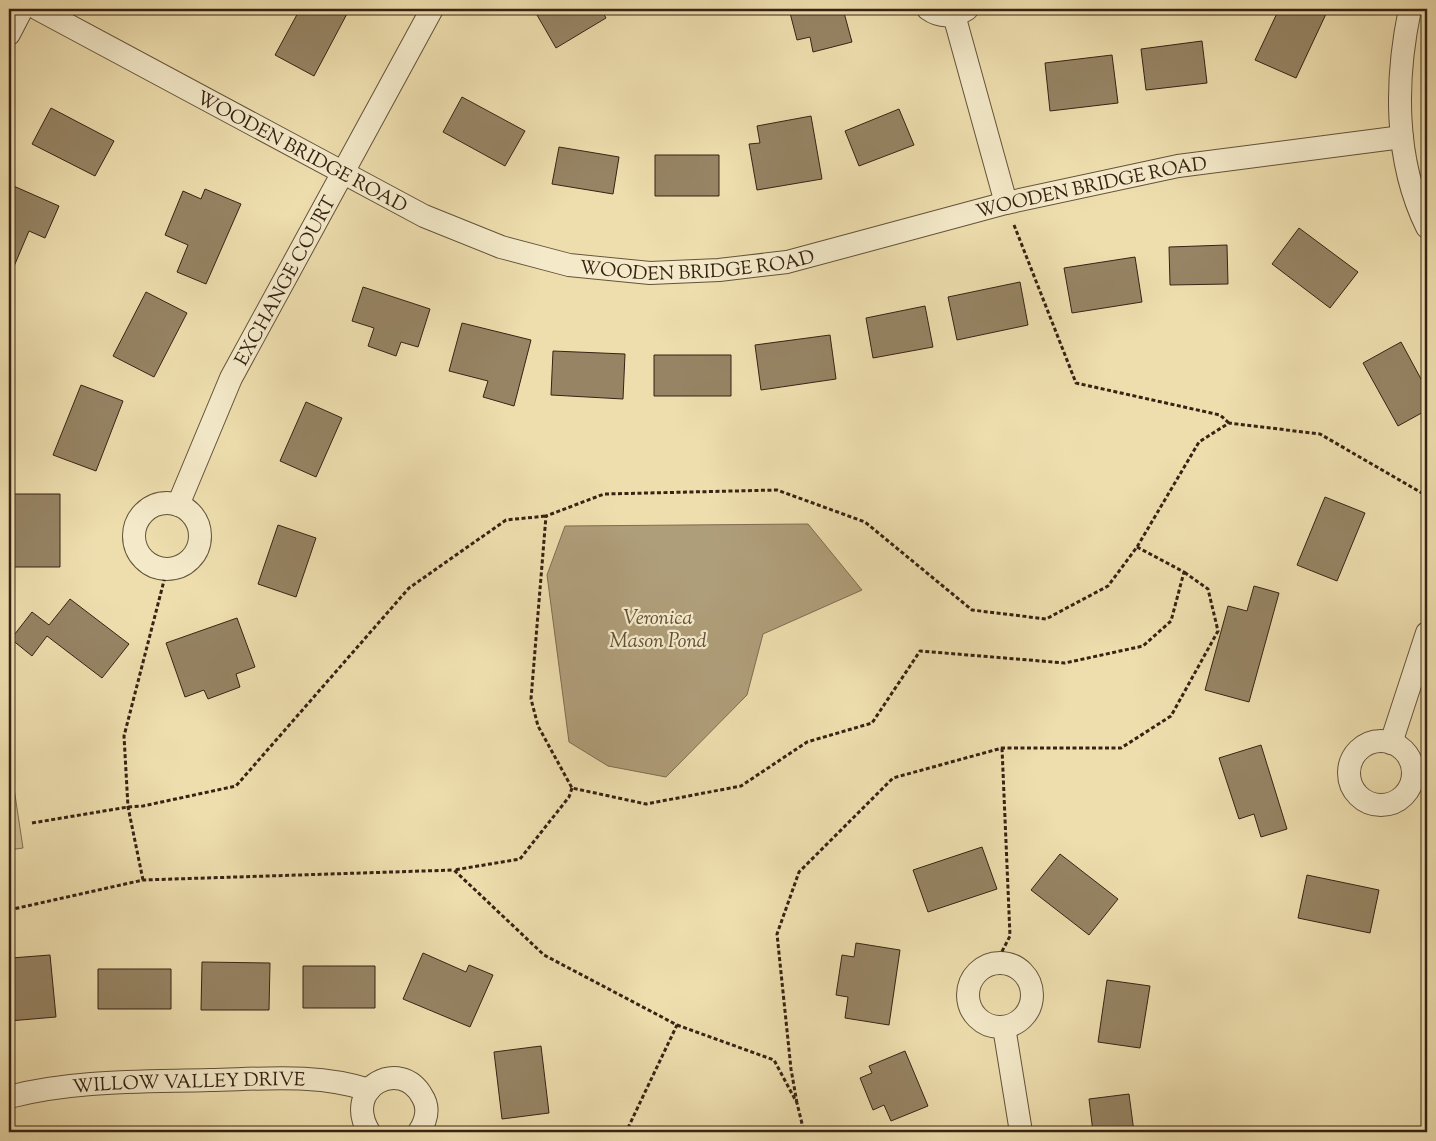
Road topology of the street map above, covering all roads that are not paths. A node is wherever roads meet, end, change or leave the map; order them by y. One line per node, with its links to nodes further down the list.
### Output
1 (22, 9): 7 (street)
2 (38, 9): 9 (street, WOODEN BRIDGE ROAD)
3 (432, 9): 9 (street, EXCHANGE COURT)
4 (928, 9): 6 (street)
5 (1410, 9): 8 (street)
6 (961, 12): 10 (street)
7 (9, 34)
8 (1402, 137): 10 (street, WOODEN BRIDGE ROAD); 11 (street)
9 (343, 173): 10 (street, WOODEN BRIDGE ROAD); 12 (street, EXCHANGE COURT)
10 (1006, 203)
11 (1427, 227)
12 (178, 505): 12 (street)
13 (1427, 633): 14 (street)
14 (1392, 743)
15 (1004, 1027): 15 (street); 20 (street)
16 (369, 1090): 17 (street, WILLOW VALLEY DRIVE); 18 (street); 19 (street)
17 (9, 1097)
18 (369, 1132)
19 (419, 1132)
20 (1021, 1132)

